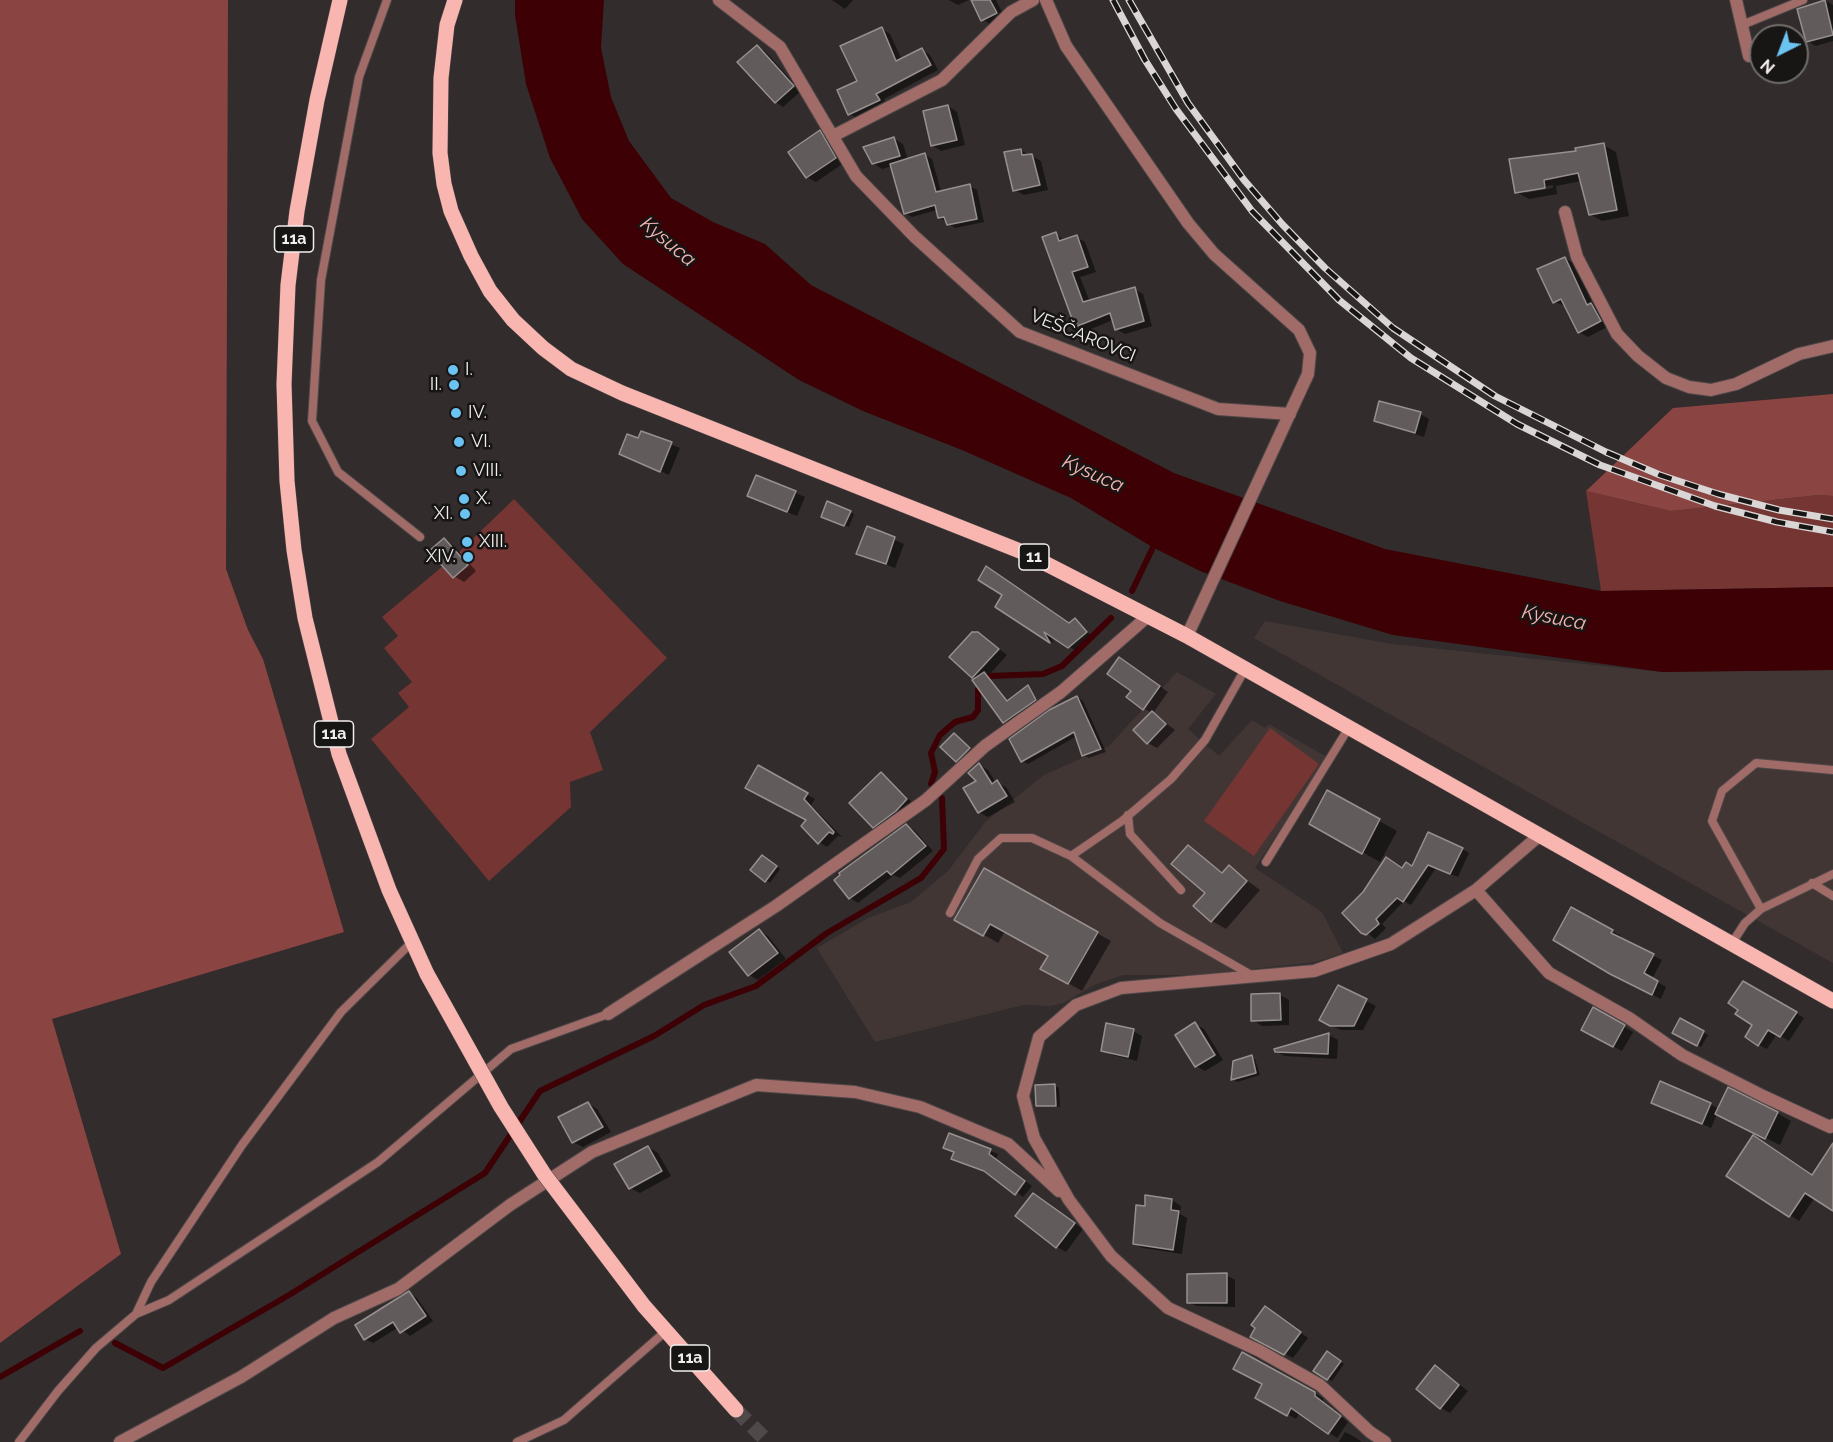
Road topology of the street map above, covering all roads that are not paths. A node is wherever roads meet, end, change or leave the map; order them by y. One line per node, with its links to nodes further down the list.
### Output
1 (340, 0): 32 (main road, 11a)
2 (387, 0): 15 (lane)
3 (455, 0): 16 (main road, 11)
4 (719, 0): 11 (street, VEŠČAROVCI)
5 (1033, 0): 11 (street)
6 (1046, 0): 14 (street)
7 (1736, 0): 9 (street)
8 (1803, 0): 9 (lane)
9 (1742, 25): 10 (street)
10 (1749, 56)
11 (833, 136): 14 (street, VEŠČAROVCI)
12 (1565, 212): 13 (street)
13 (1833, 345)
14 (1290, 414): 17 (street)
15 (420, 537)
16 (1147, 617): 17 (main road, 11); 36 (street)
17 (1187, 636): 18 (main road, 11)
18 (1244, 671): 19 (main road, 11); 21 (lane)
19 (1348, 729): 22 (main road, 11); 24 (lane)
20 (1833, 770): 30 (lane)
21 (1128, 815): 23 (lane); 27 (lane)
22 (1540, 836): 28 (street); 33 (main road, 11)
23 (1071, 856): 31 (lane); 34 (lane)
24 (1266, 862)
25 (1833, 874): 26 (lane)
26 (1812, 884): 29 (lane); 30 (lane)
27 (1181, 890)
28 (1476, 890): 34 (street); 37 (street)
29 (1833, 896)
30 (1761, 909): 33 (lane)
31 (950, 913)
32 (412, 942): 39 (lane); 40 (main road, 11a, bridge)
33 (1732, 943): 35 (main road, 11)
34 (1256, 978): 38 (street)
35 (1833, 1001)
36 (608, 1014): 39 (lane)
37 (1833, 1125)
38 (1069, 1200): 43 (street); 45 (street)
39 (136, 1314): 42 (lane)
40 (666, 1331): 41 (main road, 11a); 44 (lane)
41 (736, 1410)
42 (19, 1442)
43 (120, 1442)
44 (517, 1442)
45 (1385, 1442)

